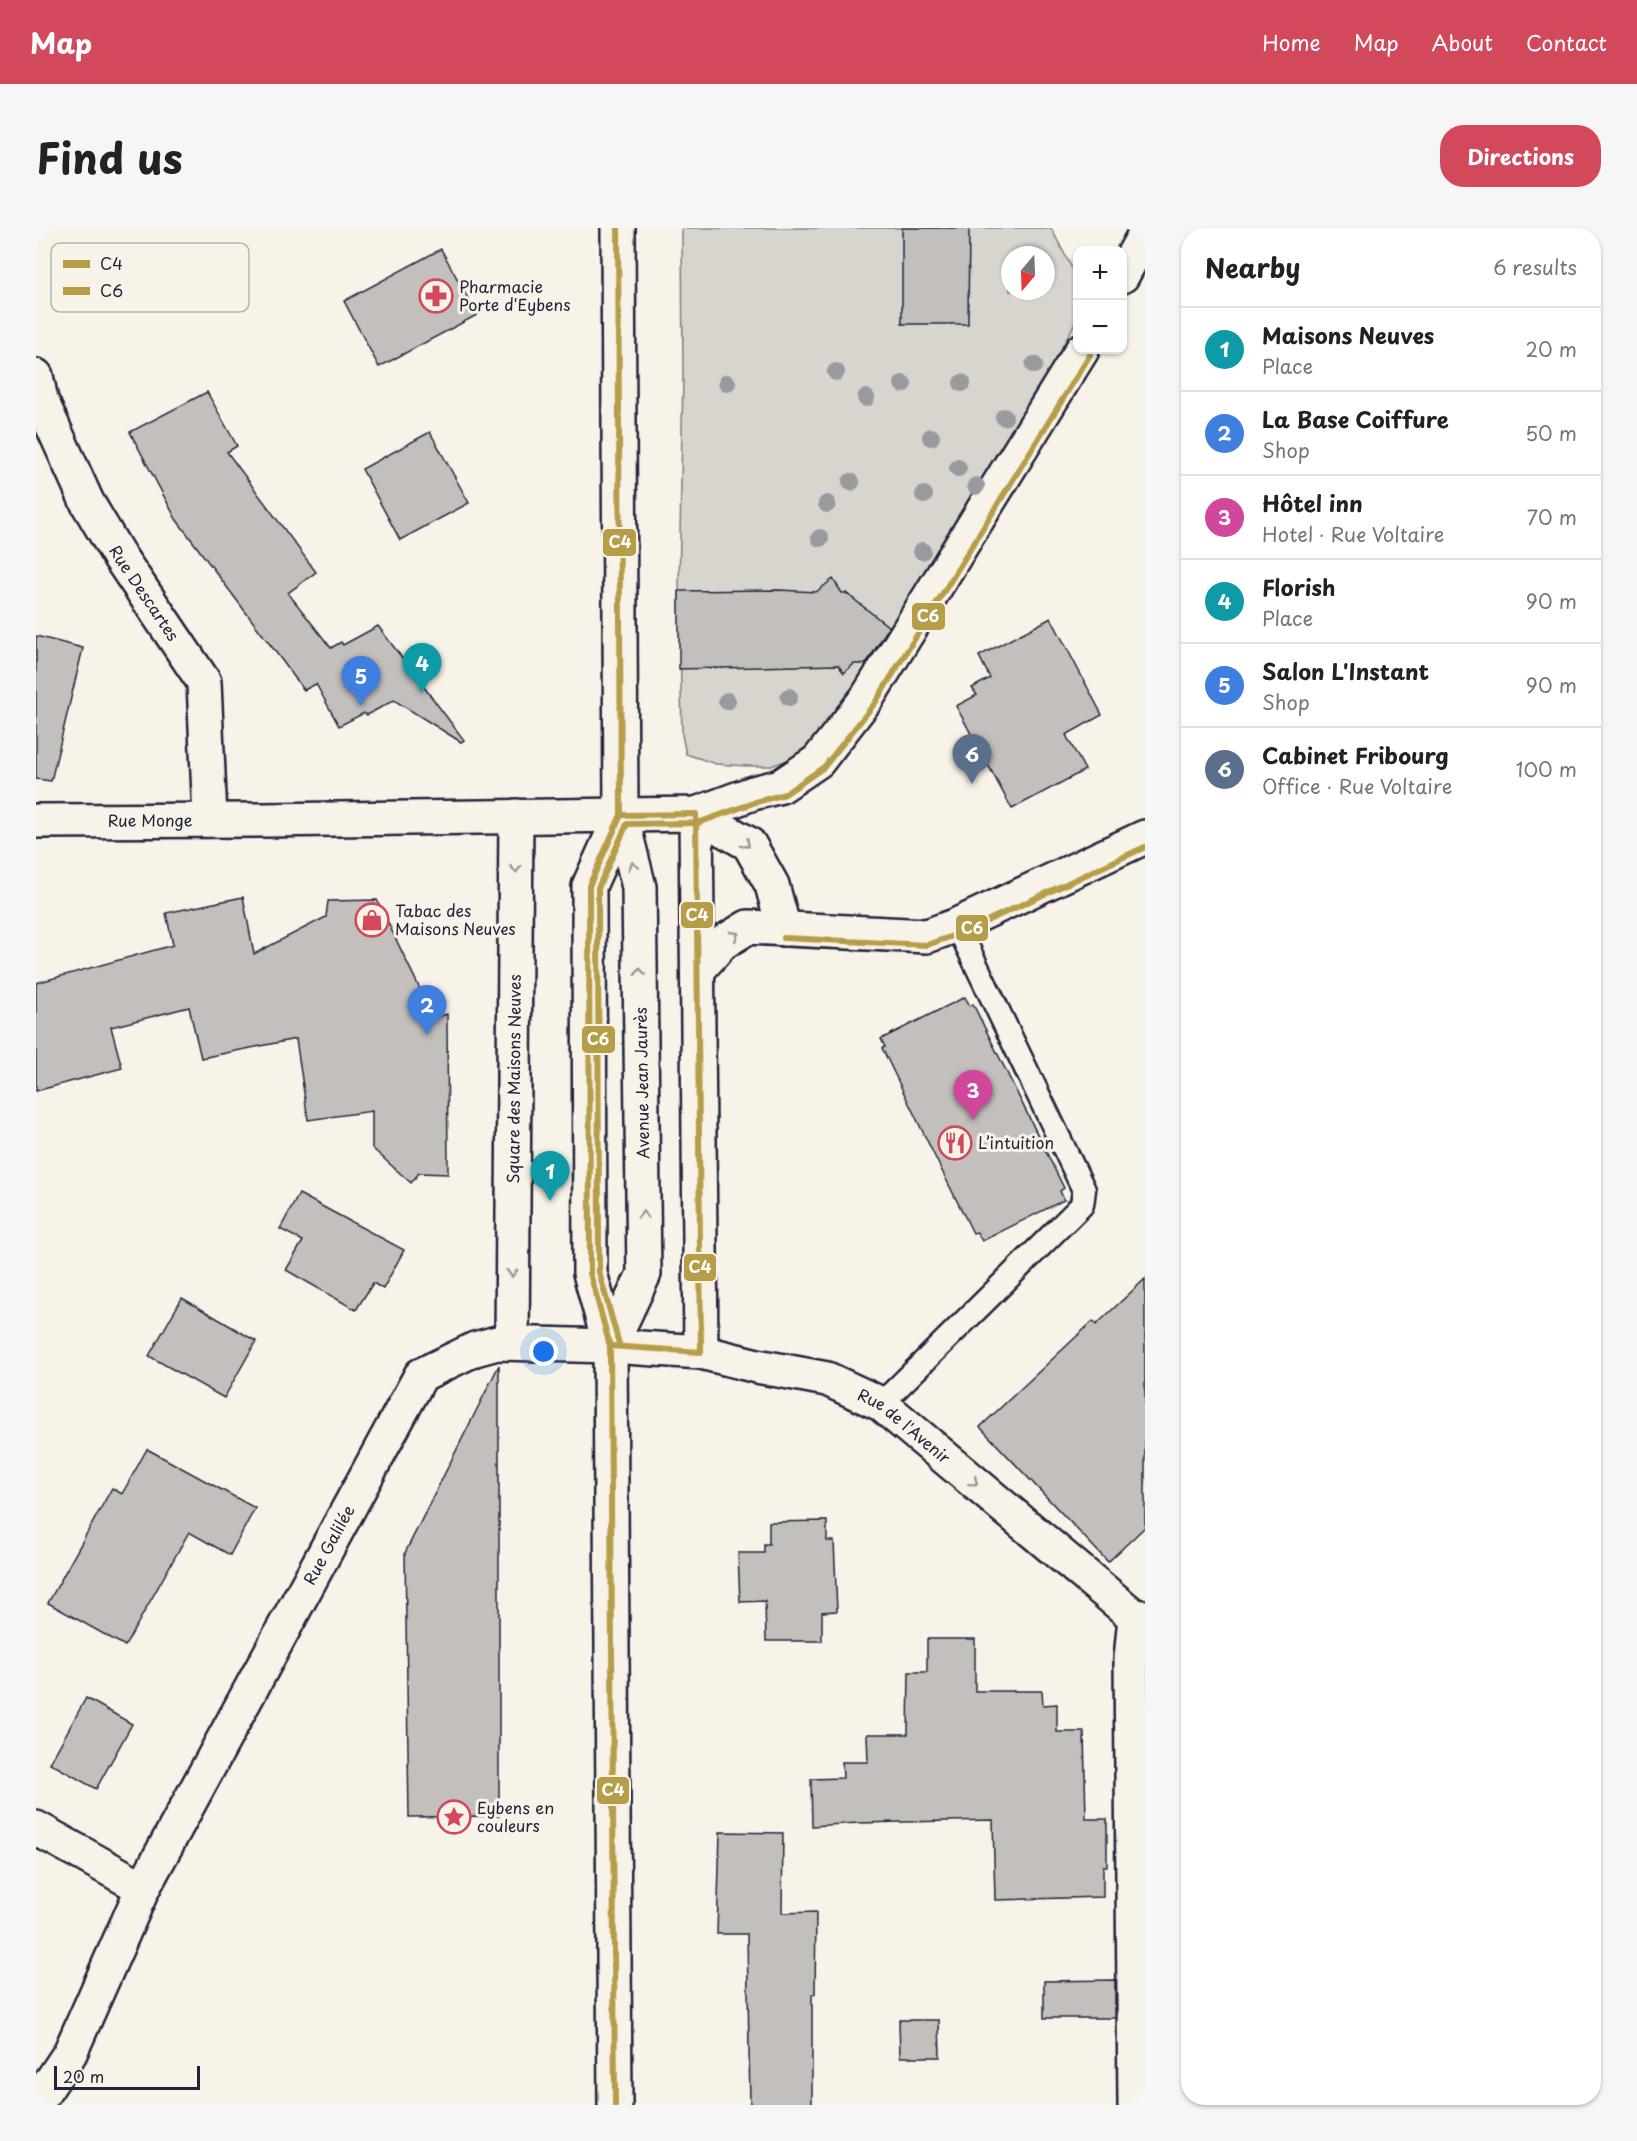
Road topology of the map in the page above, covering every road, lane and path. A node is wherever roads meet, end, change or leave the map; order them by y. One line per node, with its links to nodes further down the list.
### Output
1 (618, 228): 7 (street, Avenue Jean Jaurès)
2 (1145, 234): 3 (street)
3 (1127, 267)
4 (1080, 354): 6 (street)
5 (36, 376): 9 (street, Rue Descartes)
6 (696, 814): 7 (street); 13 (street, one-way to 13); 14 (street)
7 (621, 815): 8 (street); 16 (street, Avenue Jean Jaurès); 16 (street, Avenue Jean Jaurès, one-way to 7)
8 (516, 816): 9 (street, Rue Monge); 15 (street, Square des Maisons Neuves, one-way to 15)
9 (210, 819): 10 (street, Rue Monge)
10 (36, 821)
11 (1145, 837): 12 (street)
12 (957, 926): 13 (street); 18 (lane)
13 (784, 929): 14 (street, one-way to 13)
14 (698, 970): 17 (street)
15 (512, 1343): 16 (street, Rue Galilée); 21 (street, Rue Galilée)
16 (610, 1346): 17 (street, Rue de l'Avenir); 23 (street, Avenue Jean Jaurès)
17 (701, 1352): 18 (street, Rue de l'Avenir)
18 (881, 1404): 19 (street, Rue de l'Avenir, one-way to 19)
19 (1140, 1617): 24 (street)
20 (36, 1828): 21 (street)
21 (143, 1888): 22 (street, Rue Galilée)
22 (36, 2104)
23 (615, 2105)
24 (1135, 2105)

